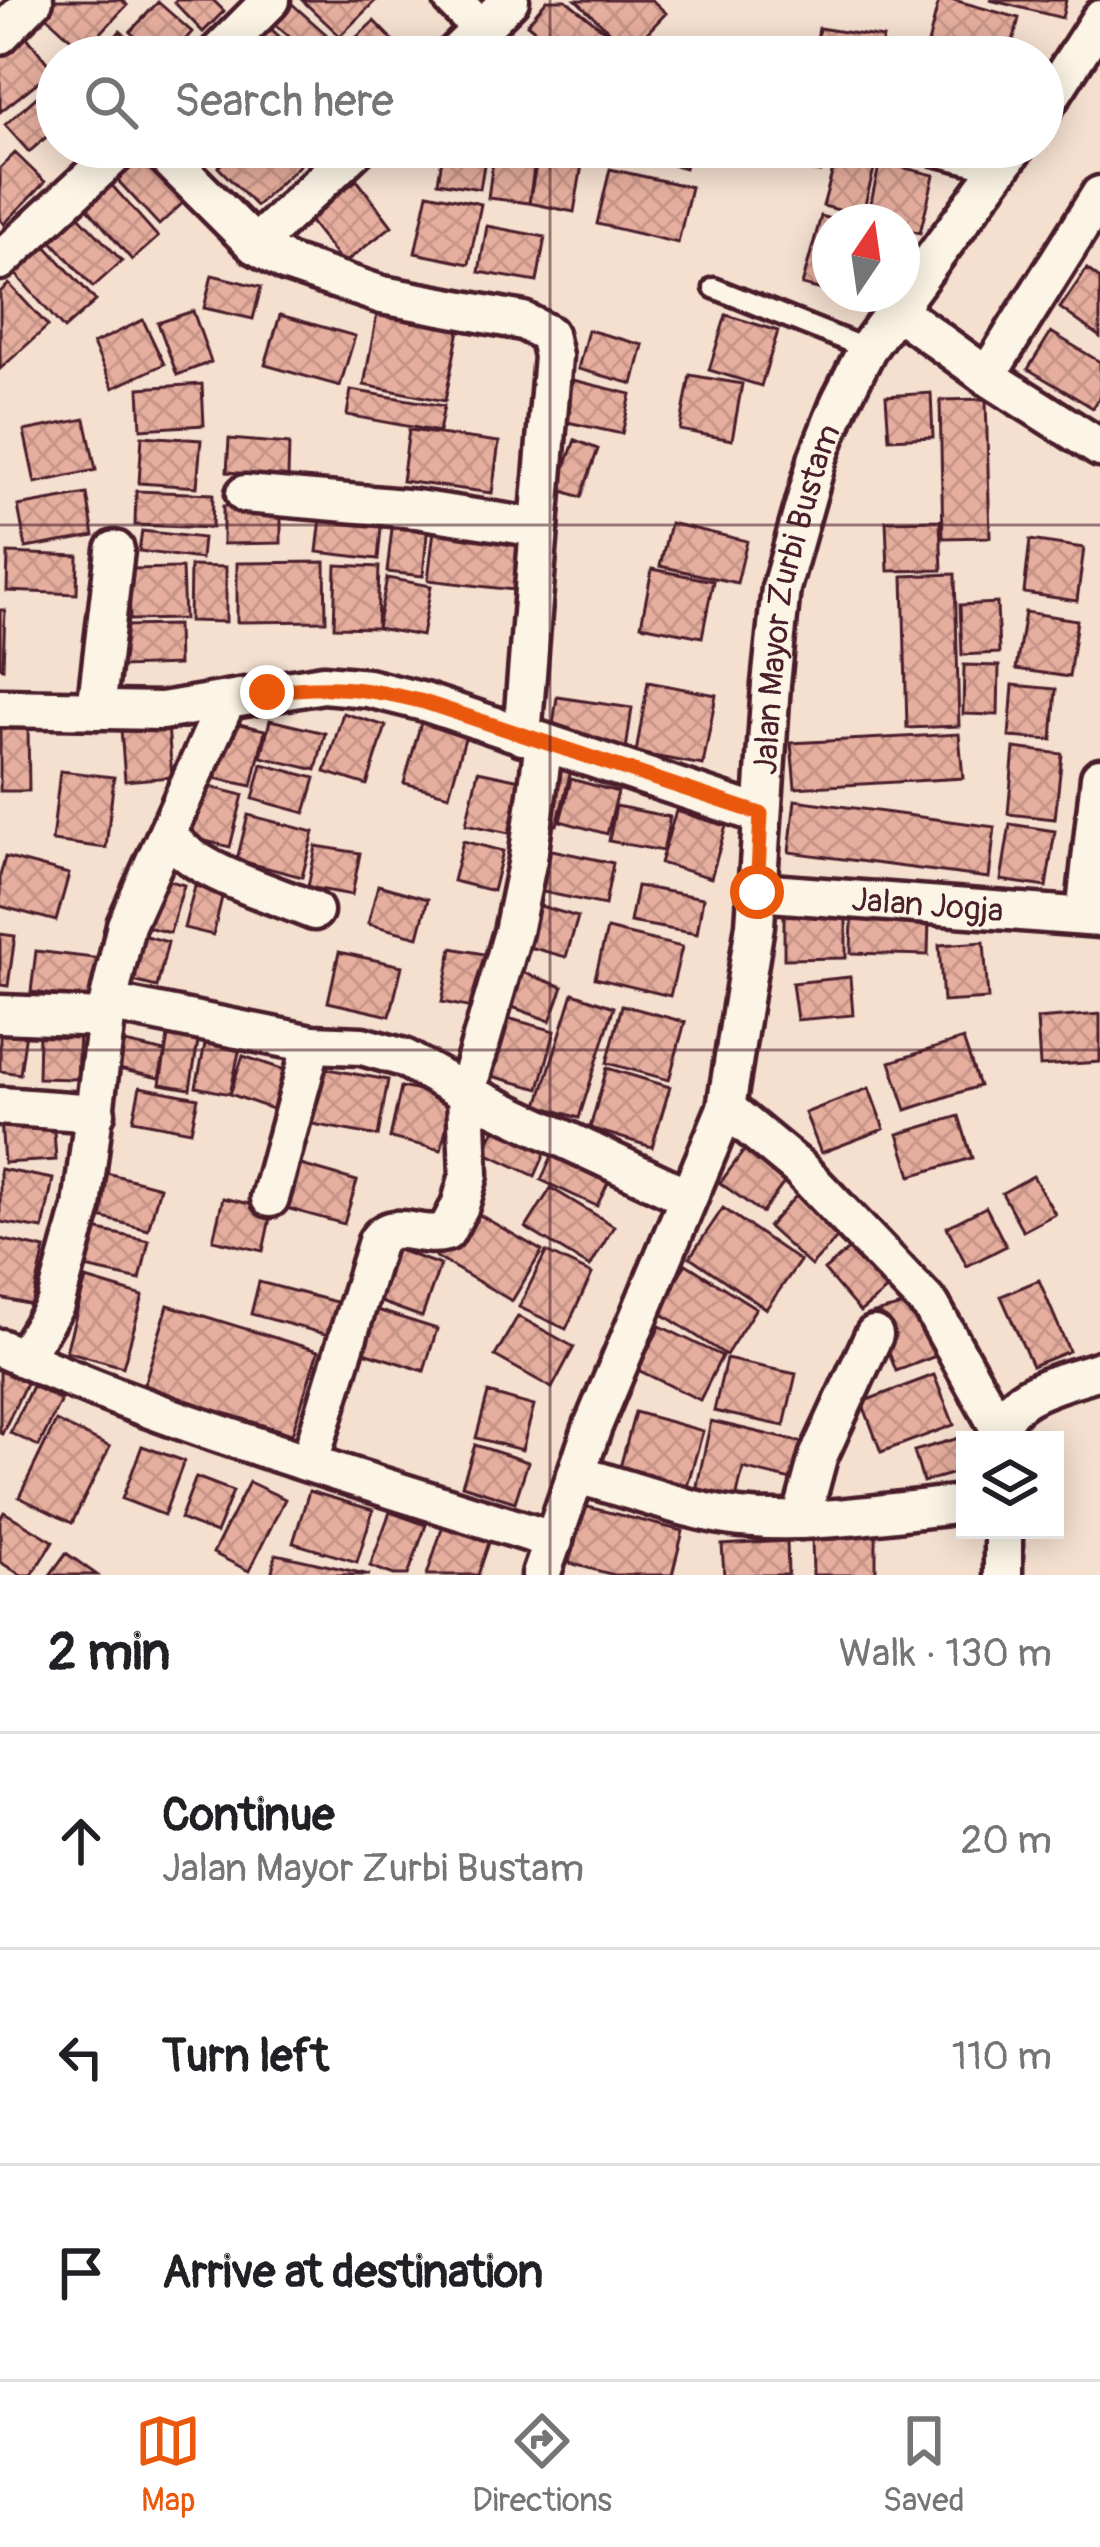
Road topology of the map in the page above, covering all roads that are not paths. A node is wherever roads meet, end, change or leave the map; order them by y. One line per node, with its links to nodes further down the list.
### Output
1 (34, 0): 7 (street)
2 (272, 0): 8 (street)
3 (453, 0): 6 (street)
4 (510, 0): 6 (street)
5 (1100, 20): 10 (street)
6 (481, 29): 9 (street)
7 (0, 35)
8 (235, 36)
9 (474, 36)
10 (1064, 76)
11 (100, 168): 17 (street)
12 (178, 168): 16 (street)
13 (336, 168): 16 (street)
14 (1000, 168): 18 (street, Jalan Mayor Zurbi Bustam)
15 (1100, 195): 23 (street)
16 (255, 245): 26 (street)
17 (0, 261)
18 (920, 277)
19 (714, 288): 22 (lane)
20 (895, 312): 22 (street, Jalan Mayor Zurbi Bustam)
21 (899, 312): 23 (street)
22 (868, 349): 33 (street, Jalan Mayor Zurbi Bustam)
23 (987, 376): 24 (street)
24 (1100, 448)
25 (245, 494): 26 (street)
26 (538, 528): 31 (street)
27 (115, 550): 30 (street)
28 (227, 700): 30 (street); 31 (street); 34 (street)
29 (0, 708): 30 (street)
30 (96, 710)
31 (533, 740): 33 (street); 41 (street)
32 (1100, 777): 37 (street)
33 (761, 814): 35 (street, Jalan Mayor Zurbi Bustam)
34 (168, 832): 36 (street); 38 (street)
35 (757, 892): 37 (street, Jalan Jogja); 43 (street, Jalan Mayor Zurbi Bustam)
36 (314, 911)
37 (1092, 917)
38 (107, 1011): 39 (street); 40 (street); 44 (street)
39 (0, 1014)
40 (313, 1044): 41 (street); 46 (street)
41 (466, 1093): 45 (street); 52 (street)
42 (0, 1106): 44 (street)
43 (726, 1108): 45 (street, Jalan Mayor Zurbi Bustam); 50 (street)
44 (96, 1113): 48 (street)
45 (688, 1197): 53 (street, Jalan Mayor Zurbi Bustam)
46 (270, 1198)
47 (874, 1335): 55 (street)
48 (12, 1353): 52 (street)
49 (1100, 1370): 51 (street)
50 (997, 1431)
51 (1000, 1431)
52 (310, 1461): 57 (street)
53 (577, 1474): 55 (street); 57 (street, Jalan Mayor Zurbi Bustam)
54 (956, 1505): 55 (street)
55 (800, 1520)
56 (1003, 1539): 59 (street)
57 (554, 1540): 58 (street, Jalan Mayor Zurbi Bustam)
58 (541, 1575)
59 (1003, 1575)

